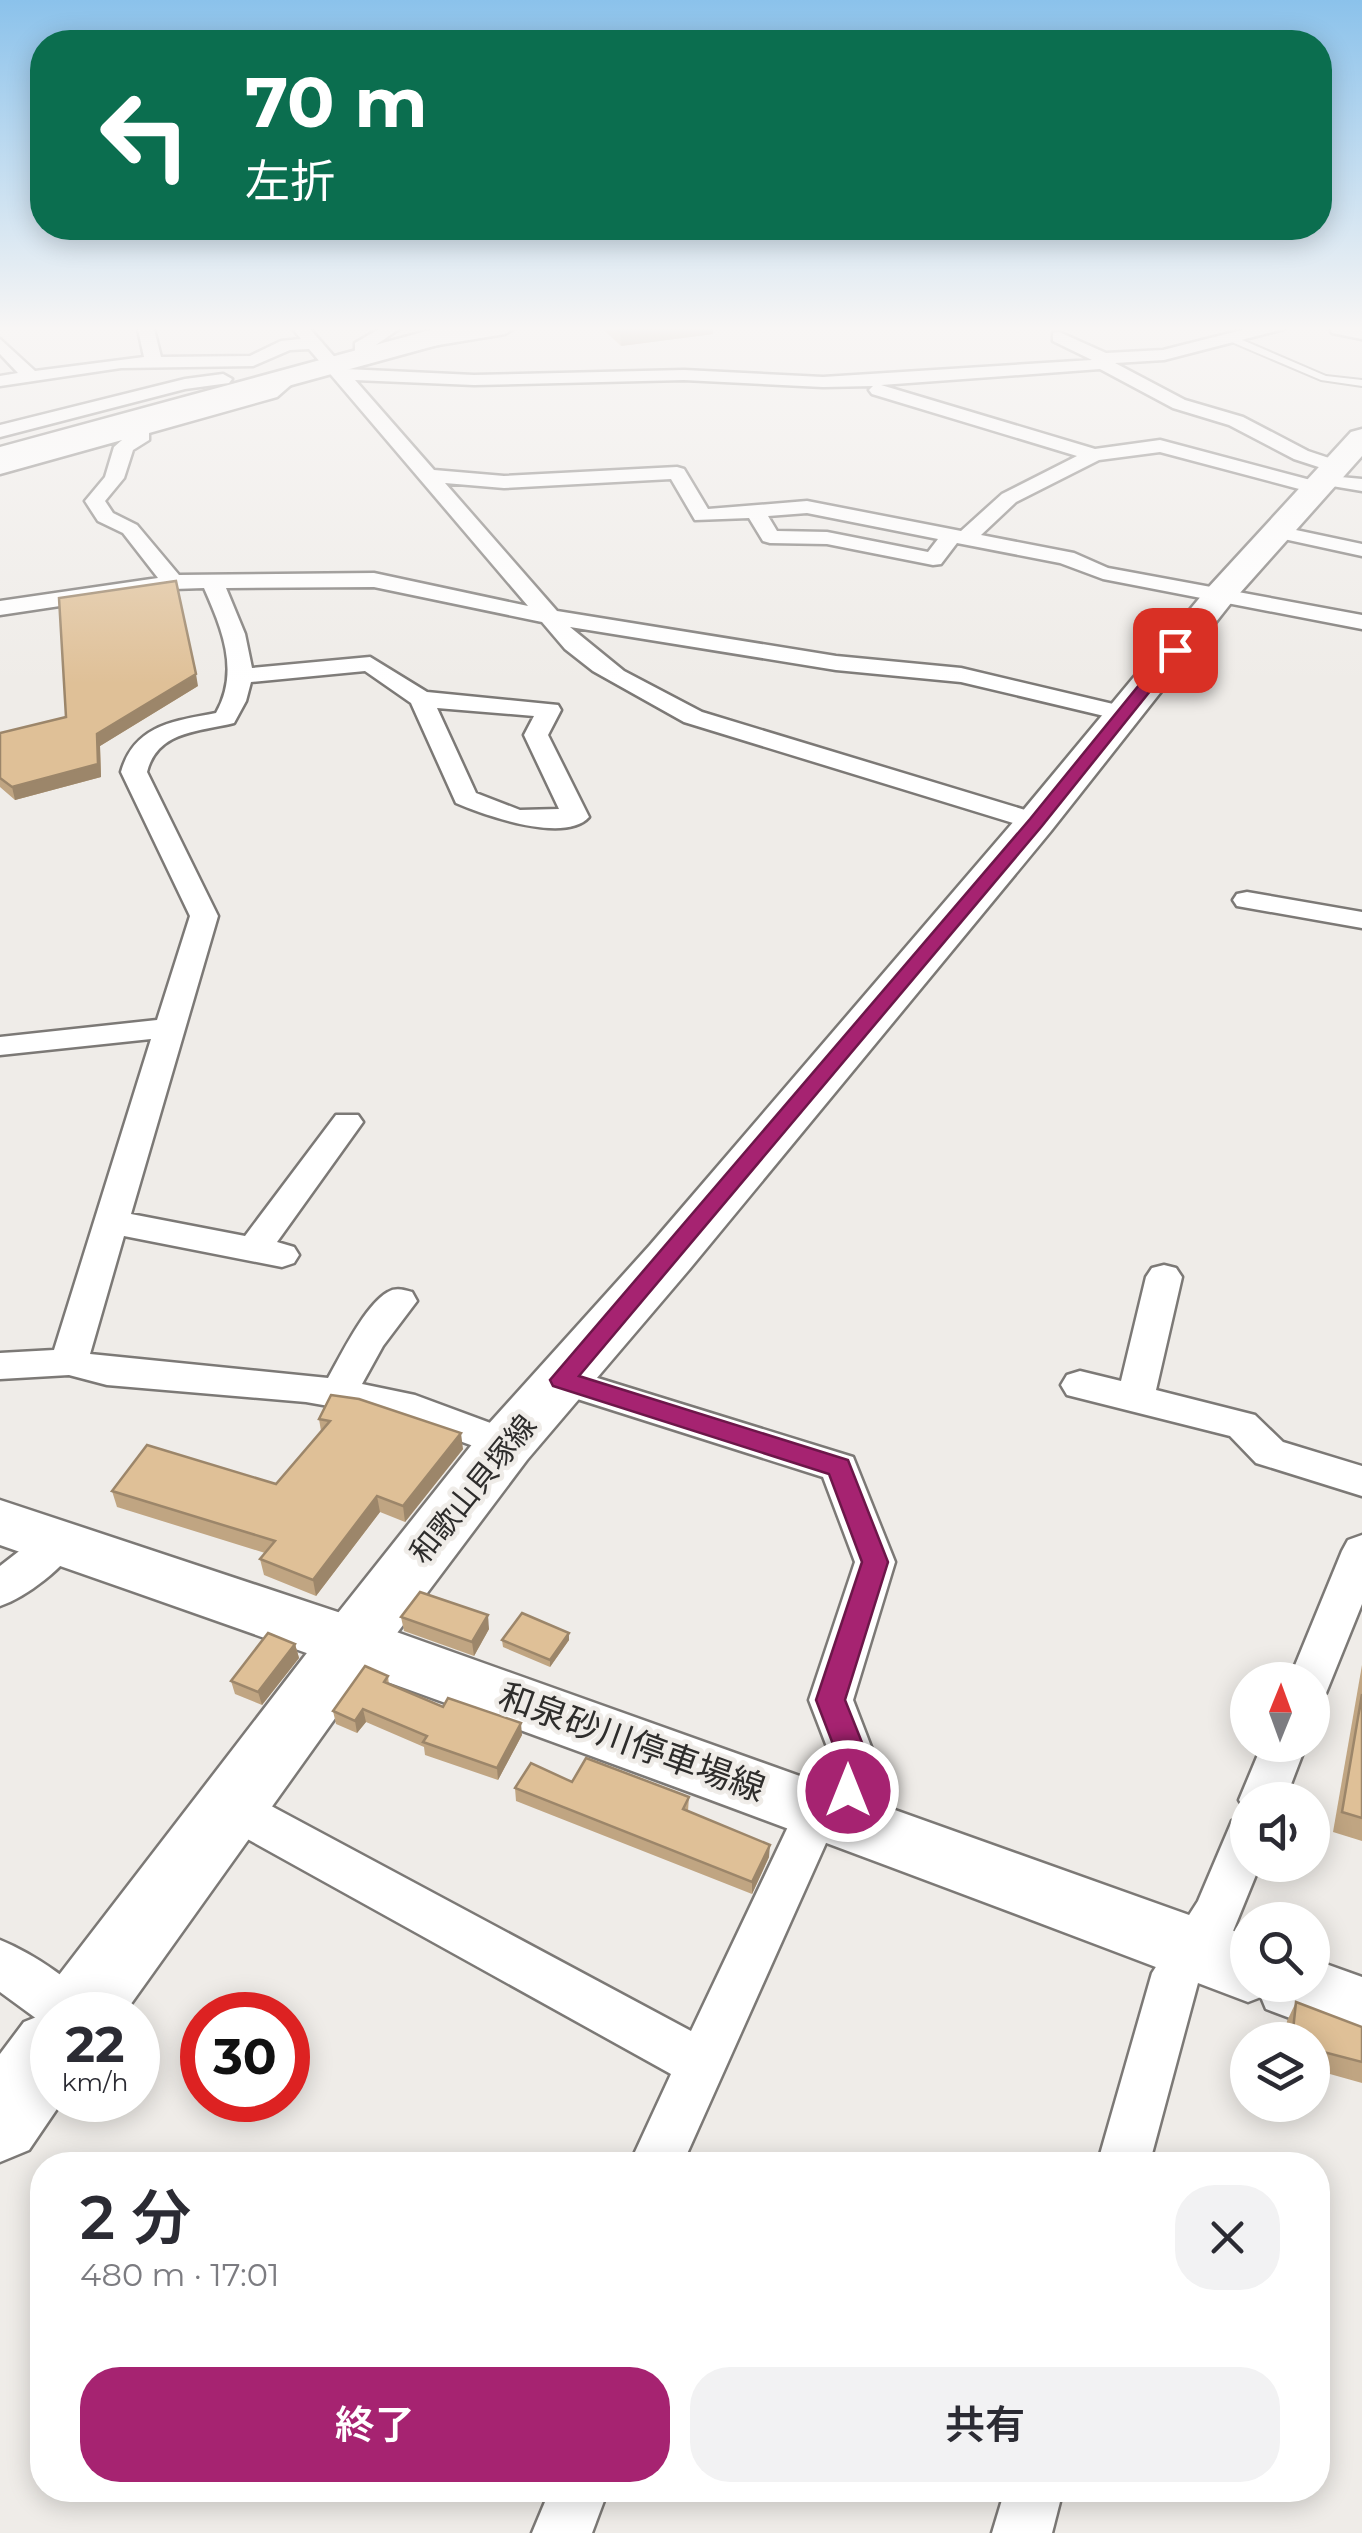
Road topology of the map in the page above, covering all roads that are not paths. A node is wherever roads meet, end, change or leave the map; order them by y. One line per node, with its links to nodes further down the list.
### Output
1 (33, 447): 10 (main road)
2 (76, 447): 11 (street)
3 (124, 447): 18 (street)
4 (404, 447): 13 (street)
5 (1068, 447): 9 (street)
6 (1151, 447): 9 (street)
7 (1169, 447): 12 (street)
8 (1286, 447): 12 (street)
9 (1094, 455): 16 (street)
10 (0, 456)
11 (0, 468)
12 (1341, 471): 15 (main road, 和歌山貝塚線)
13 (429, 476): 14 (street); 22 (street)
14 (755, 512): 16 (street); 16 (street)
15 (1278, 532): 17 (street); 20 (main road, 和歌山貝塚線)
16 (958, 537): 20 (street)
17 (1362, 550)
18 (174, 582): 19 (street); 21 (street)
19 (213, 583): 22 (street); 24 (street)
20 (1219, 596): 23 (street); 26 (main road, 和歌山貝塚線)
21 (0, 608)
22 (549, 617): 26 (street); 27 (street)
23 (1362, 622)
24 (243, 676): 25 (street); 30 (street)
25 (421, 699): 25 (street)
26 (1121, 713): 27 (main road, 和歌山貝塚線)
27 (1036, 822): 38 (main road, 和歌山貝塚線)
28 (1247, 900): 29 (street)
29 (1362, 920)
30 (172, 1028): 31 (street); 33 (street)
31 (0, 1046)
32 (347, 1122): 33 (street)
33 (112, 1222): 36 (street)
34 (1164, 1277): 41 (street)
35 (399, 1301): 40 (street)
36 (70, 1362): 37 (street); 40 (street)
37 (0, 1366)
38 (562, 1380): 42 (main road, 和歌山貝塚線); 51 (street)
39 (1080, 1385): 41 (street)
40 (337, 1395): 42 (street)
41 (1135, 1398): 43 (street)
42 (506, 1444): 48 (main road, 和歌山貝塚線)
43 (1362, 1481)
44 (0, 1522): 45 (main road, 和泉砂川停車場線)
45 (59, 1542): 47 (street); 48 (main road, 和泉砂川停車場線)
46 (1358, 1572): 49 (street)
47 (0, 1589)
48 (353, 1642): 50 (main road, 和歌山貝塚線); 51 (main road, 和泉砂川停車場線)
49 (1318, 1662)
50 (231, 1807): 56 (main road, 和歌山貝塚線); 59 (street)
51 (829, 1813): 53 (main road, 和泉砂川停車場線); 59 (street)
52 (1230, 1881): 53 (street)
53 (1219, 1959): 63 (street)
54 (0, 1963): 55 (street)
55 (42, 1992)
56 (92, 1992)
57 (1330, 1999): 58 (main road)
58 (1362, 2010)
59 (701, 2064): 62 (street)
60 (30, 2079): 61 (main road)
61 (0, 2121)
62 (661, 2152)
63 (1128, 2152)
64 (574, 2502): 66 (street)
65 (1031, 2502): 67 (street)
66 (562, 2533)
67 (1022, 2533)

